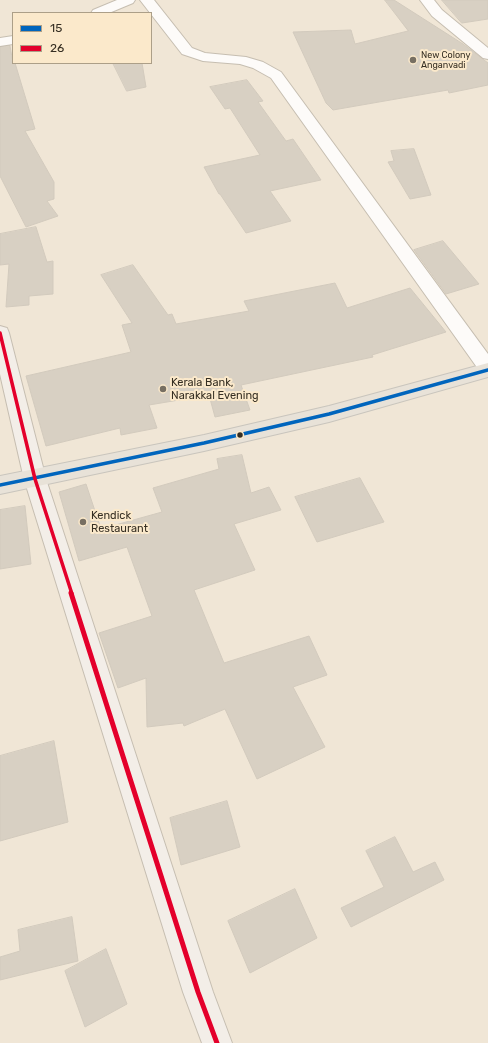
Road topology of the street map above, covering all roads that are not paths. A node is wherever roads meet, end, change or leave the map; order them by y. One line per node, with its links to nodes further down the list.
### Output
1 (128, 0): 4 (street)
2 (147, 0): 9 (street)
3 (427, 0): 7 (street)
4 (100, 12)
5 (12, 40): 6 (street)
6 (0, 42)
7 (488, 55)
8 (0, 333): 10 (main road)
9 (488, 369): 10 (main road)
10 (35, 479): 11 (main road); 12 (main road)
11 (0, 484)
12 (216, 1043)

